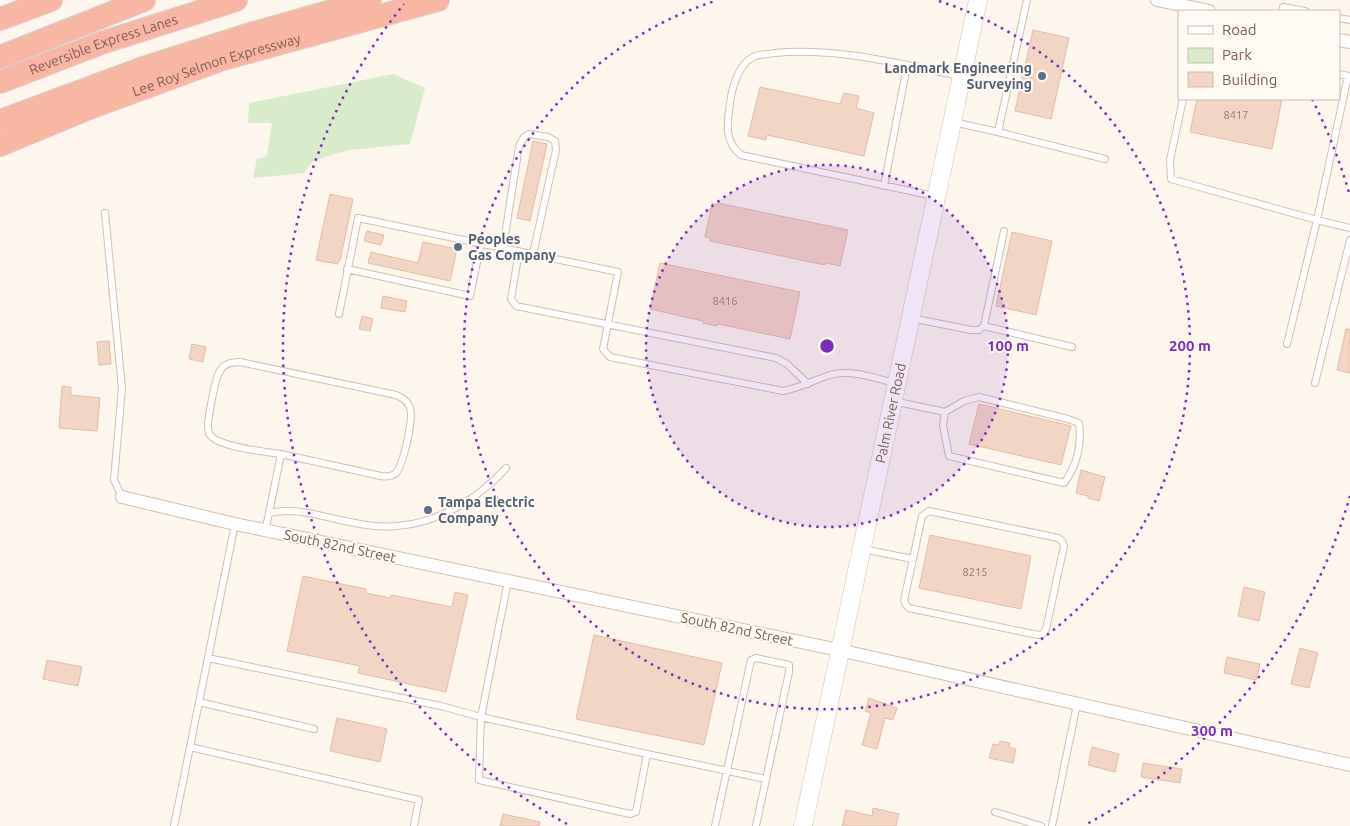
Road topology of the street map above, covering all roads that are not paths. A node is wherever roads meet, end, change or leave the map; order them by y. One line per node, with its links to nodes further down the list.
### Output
1 (51, 0): 12 (highway)
2 (144, 0): 13 (highway)
3 (236, 0): 17 (highway, Reversible Express Lanes)
4 (370, 0): 19 (highway)
5 (438, 0): 22 (highway, Lee Roy Selmon Expressway)
6 (978, 0): 16 (street, Palm River Road)
7 (1027, 0): 21 (lane)
8 (1157, 0): 9 (street)
9 (1203, 10)
10 (1282, 10): 11 (lane)
11 (1301, 10)
12 (0, 19)
13 (0, 57)
14 (907, 66): 16 (lane); 24 (lane); 24 (lane)
15 (1340, 74): 27 (lane)
16 (962, 76): 20 (street, Palm River Road)
17 (0, 82)
18 (1183, 100): 27 (lane)
19 (0, 121)
20 (952, 122): 21 (lane); 25 (street, Palm River Road)
21 (998, 132): 23 (lane)
22 (0, 145)
23 (1105, 159)
24 (884, 186): 25 (lane)
25 (936, 197): 37 (street, Palm River Road)
26 (105, 213): 49 (lane)
27 (1317, 220): 28 (lane); 40 (lane)
28 (1350, 228)
29 (1004, 230): 39 (lane)
30 (1350, 241): 42 (lane)
31 (481, 244): 32 (lane); 35 (lane); 35 (lane)
32 (503, 248): 33 (lane); 34 (lane)
33 (519, 252): 34 (lane); 38 (lane)
34 (533, 254): 38 (lane)
35 (348, 269): 36 (lane)
36 (338, 314)
37 (910, 318): 39 (lane); 44 (street, Palm River Road)
38 (608, 324): 43 (lane); 43 (lane)
39 (984, 326): 41 (lane)
40 (1287, 344)
41 (1072, 347)
42 (1315, 383)
43 (808, 384): 44 (lane)
44 (896, 384): 45 (street, Palm River Road)
45 (892, 401): 46 (lane); 53 (street, Palm River Road)
46 (944, 412): 46 (lane)
47 (281, 454): 47 (lane); 50 (lane)
48 (506, 468): 50 (lane)
49 (122, 496): 51 (street, South 82nd Street)
50 (269, 513): 52 (lane)
51 (235, 524): 52 (street, South 82nd Street); 57 (lane)
52 (265, 530): 55 (street, South 82nd Street)
53 (861, 549): 54 (lane); 56 (street, Palm River Road)
54 (913, 559): 54 (lane)
55 (508, 581): 56 (street, South 82nd Street); 60 (lane)
56 (840, 650): 59 (street, South 82nd Street); 72 (street, Palm River Road)
57 (208, 658): 58 (lane); 60 (lane)
58 (199, 702): 61 (lane); 62 (lane)
59 (1077, 704): 64 (street, South 82nd Street); 74 (lane)
60 (481, 717): 63 (lane); 63 (lane)
61 (314, 729)
62 (190, 746): 68 (lane); 69 (lane)
63 (646, 754): 65 (lane)
64 (1350, 765)
65 (728, 771): 66 (lane); 66 (lane); 70 (lane)
66 (766, 779): 71 (lane)
67 (995, 812): 73 (lane)
68 (174, 826)
69 (414, 826)
70 (715, 826)
71 (756, 826)
72 (803, 826)
73 (1041, 826)
74 (1052, 826)

